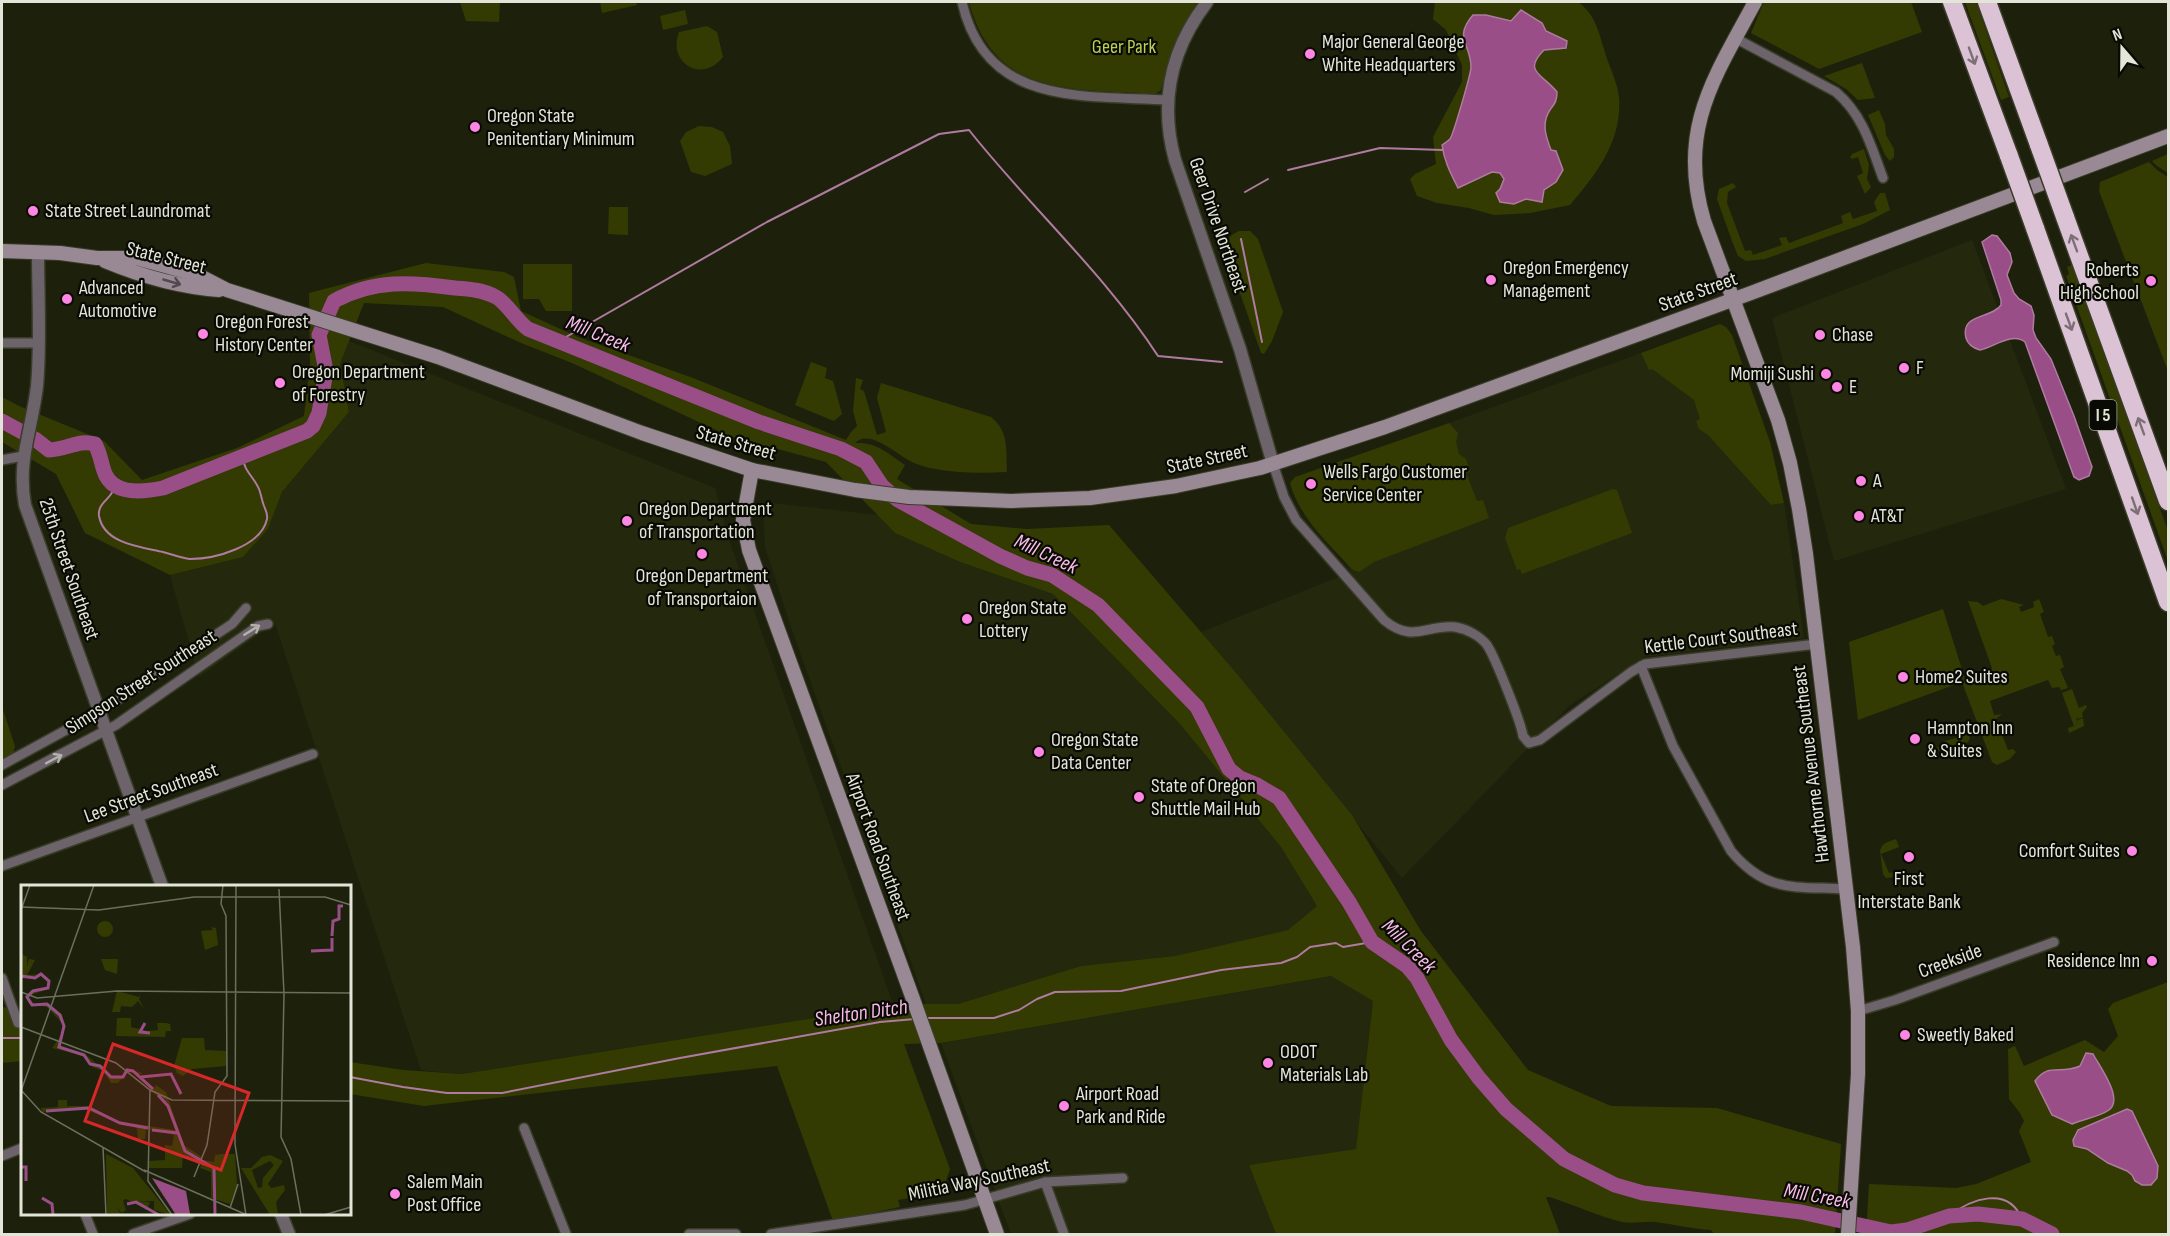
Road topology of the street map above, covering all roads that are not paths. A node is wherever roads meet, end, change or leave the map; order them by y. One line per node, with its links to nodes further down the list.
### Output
1 (962, 2): 7 (street)
2 (1208, 2): 7 (street, Geer Drive Northeast)
3 (1755, 2): 6 (main road, Hawthorne Avenue Southeast)
4 (1952, 2): 20 (highway, I 5, one-way to 20, bridge)
5 (1987, 2): 19 (highway, I 5, one-way to 5, bridge)
6 (1735, 38): 9 (street); 12 (main road, Hawthorne Avenue Southeast)
7 (1168, 100): 17 (street, Geer Drive Northeast)
8 (2169, 136): 12 (main road, State Street)
9 (1882, 178)
10 (2, 251): 11 (main road, State Street)
11 (38, 252): 14 (street, 25th Street Southeast); 18 (main road, State Street)
12 (1733, 300): 17 (main road, State Street); 23 (main road, Hawthorne Avenue Southeast)
13 (2, 343): 14 (street)
14 (38, 343): 15 (street, 25th Street Southeast)
15 (23, 456): 16 (street); 25 (street, 25th Street Southeast)
16 (2, 460)
17 (1273, 464): 18 (main road, State Street); 24 (street, Kettle Court Southeast)
18 (752, 470): 43 (main road, Airport Road Southeast)
19 (2169, 501)
20 (2169, 602)
21 (246, 608): 25 (street, Simpson Street Southeast)
22 (268, 624): 26 (street, Simpson Street Southeast, one-way to 22)
23 (1817, 644): 24 (street, Kettle Court Southeast); 33 (main road, Hawthorne Avenue Southeast)
24 (1641, 666): 33 (street)
25 (99, 712): 26 (street, 25th Street Southeast); 28 (street, Simpson Street Southeast)
26 (106, 731): 29 (street, Simpson Street Southeast, one-way to 26); 30 (street, 25th Street Southeast)
27 (313, 754): 30 (street, Lee Street Southeast)
28 (2, 765)
29 (2, 786)
30 (137, 817): 31 (street, Lee Street Southeast); 32 (street, 25th Street Southeast)
31 (2, 866)
32 (162, 885)
33 (1845, 889): 36 (main road, Hawthorne Avenue Southeast)
34 (2054, 942): 36 (street, Creekside)
35 (2, 978): 37 (street)
36 (1858, 1011): 56 (main road, Hawthorne Avenue Southeast)
37 (18, 1023)
38 (524, 1128): 50 (street)
39 (21, 1148): 40 (street)
40 (2, 1156)
41 (1123, 1178): 42 (street, Militia Way Southeast)
42 (1045, 1182): 43 (street, Militia Way Southeast); 55 (street)
43 (984, 1200): 53 (street, Militia Way Southeast); 54 (main road, Airport Road Southeast)
44 (85, 1215): 47 (street)
45 (187, 1215): 48 (street)
46 (281, 1215): 49 (street)
47 (93, 1234)
48 (133, 1234)
49 (289, 1234)
50 (566, 1234)
51 (689, 1234): 52 (street)
52 (736, 1234)
53 (771, 1234)
54 (997, 1234)
55 (1064, 1234)
56 (1848, 1234)

